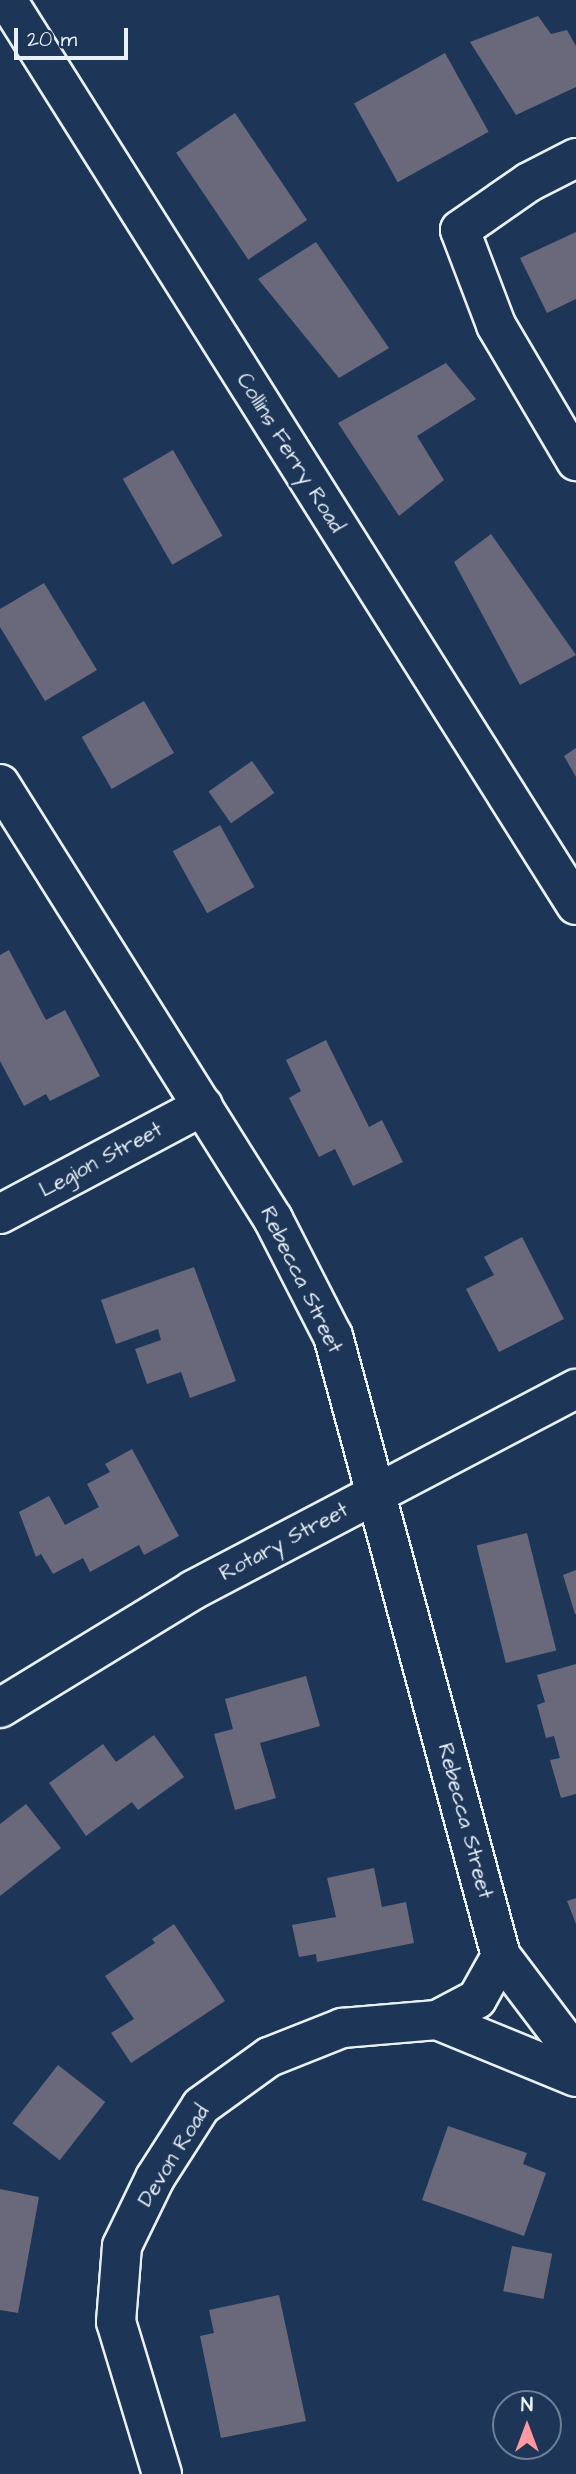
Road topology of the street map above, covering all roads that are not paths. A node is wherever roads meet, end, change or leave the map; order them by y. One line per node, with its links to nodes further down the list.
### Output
1 (8, 0): 5 (street, Collins Ferry Road)
2 (576, 158): 3 (street)
3 (576, 461)
4 (0, 784): 6 (street, Rebecca Street)
5 (576, 905)
6 (202, 1106): 7 (street, Legion Street); 9 (street, Rebecca Street)
7 (0, 1214)
8 (576, 1390): 9 (street, Rotary Street)
9 (378, 1492): 10 (street, Rotary Street); 11 (street, Rebecca Street)
10 (0, 1707)
11 (501, 1956): 12 (street); 13 (street)
12 (438, 2020): 14 (street, Devon Road); 15 (street, Devon Road)
13 (576, 2055)
14 (576, 2077)
15 (162, 2474)

